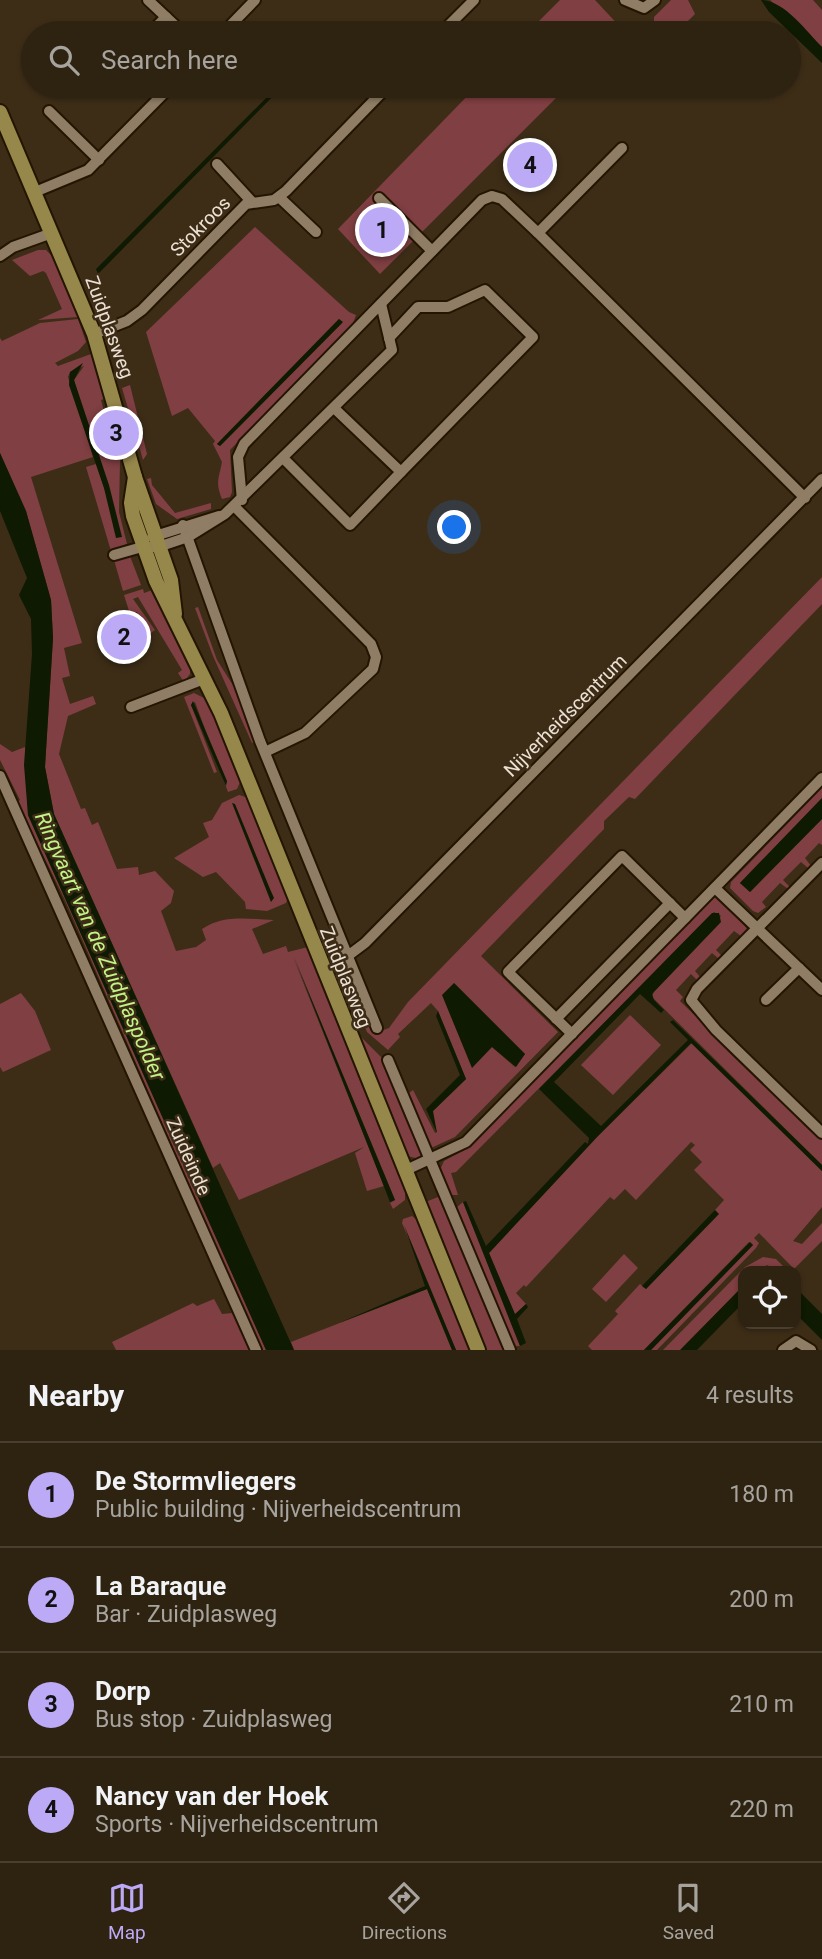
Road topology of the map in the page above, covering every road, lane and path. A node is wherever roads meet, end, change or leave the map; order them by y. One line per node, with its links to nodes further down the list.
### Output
1 (148, 0): 6 (street)
2 (255, 0): 9 (street)
3 (474, 0): 10 (street)
4 (625, 0): 5 (street)
5 (655, 0)
6 (166, 17): 7 (street); 8 (street)
7 (162, 21)
8 (170, 21)
9 (235, 21)
10 (452, 21)
11 (159, 98): 16 (street)
12 (376, 98): 19 (street)
13 (49, 111): 16 (street)
14 (0, 112): 18 (main road, Zuidplasweg)
15 (622, 148): 24 (street)
16 (99, 160): 18 (street)
17 (217, 164): 21 (street)
18 (35, 192): 23 (main road, Zuidplasweg)
19 (279, 197): 21 (street, Stokroos); 22 (street)
20 (379, 198): 25 (street)
21 (252, 202): 28 (street, Stokroos)
22 (316, 232)
23 (52, 233): 26 (street); 28 (main road, Zuidplasweg)
24 (538, 233): 25 (street); 35 (street)
25 (432, 251): 27 (street)
26 (0, 256)
27 (380, 304): 29 (street); 36 (street)
28 (94, 334): 33 (main road, Zuidplasweg)
29 (389, 338): 30 (street); 32 (street)
30 (334, 408): 31 (street); 32 (street)
31 (284, 459): 32 (street); 36 (street)
32 (401, 472)
33 (135, 477): 40 (main road, Zuidplasweg); 41 (main road, Zuidplasweg)
34 (822, 479): 35 (street, Nijverheidscentrum)
35 (805, 498): 54 (street, Nijverheidscentrum)
36 (238, 503): 37 (street); 46 (street)
37 (225, 514): 38 (street); 39 (street)
38 (183, 525): 39 (street, Zuidplasweg); 40 (street)
39 (188, 537): 40 (street); 46 (street, Zuidplasweg)
40 (156, 541): 41 (street); 43 (main road, Zuidplasweg)
41 (142, 547): 42 (street); 43 (main road, Zuidplasweg)
42 (114, 555)
43 (175, 620): 44 (main road, Zuidplasweg)
44 (204, 680): 45 (street); 64 (main road, Zuidplasweg)
45 (131, 708)
46 (265, 752): 54 (street, Zuidplasweg)
47 (0, 776): 65 (street, Zuideinde)
48 (822, 778): 50 (street)
49 (822, 863): 53 (street)
50 (715, 888): 52 (street); 53 (street)
51 (670, 903): 52 (street); 58 (street); 58 (street)
52 (685, 918): 60 (street)
53 (756, 927): 55 (street); 62 (street)
54 (348, 955): 59 (street, Zuidplasweg)
55 (799, 968): 56 (street); 57 (street)
56 (822, 990)
57 (766, 1000)
58 (556, 1019): 60 (street)
59 (377, 1028)
60 (572, 1034): 63 (street)
61 (388, 1060): 63 (street)
62 (822, 1133)
63 (430, 1161): 64 (street); 67 (street)
64 (404, 1171): 66 (main road, Zuidplasweg)
65 (256, 1350)
66 (478, 1350)
67 (510, 1350)
68 (783, 1350): 69 (street)
69 (811, 1350)

